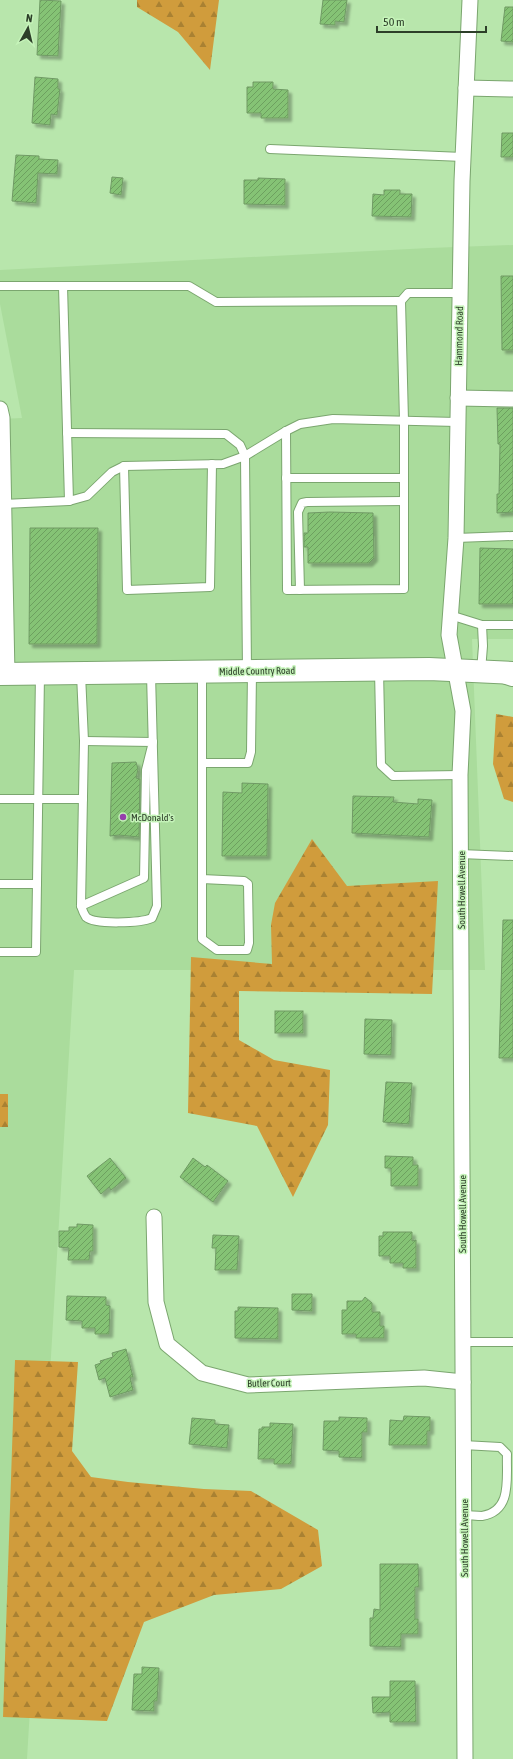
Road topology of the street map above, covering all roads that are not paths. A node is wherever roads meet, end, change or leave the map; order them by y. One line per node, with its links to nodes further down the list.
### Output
1 (470, 0): 2 (street, Hammond Road)
2 (466, 88): 3 (street); 5 (street, Hammond Road)
3 (513, 89)
4 (270, 149): 5 (lane)
5 (463, 157): 8 (street, Hammond Road)
6 (0, 286): 7 (lane)
7 (63, 286): 9 (lane); 16 (lane)
8 (460, 293): 9 (lane); 10 (street, Hammond Road)
9 (401, 301): 13 (lane)
10 (458, 398): 11 (street); 14 (street, Hammond Road)
11 (513, 399)
12 (0, 409): 24 (street)
13 (404, 421): 14 (lane); 15 (lane); 21 (lane)
14 (457, 422): 26 (street, Hammond Road)
15 (286, 430): 17 (lane); 20 (lane)
16 (67, 434): 17 (lane); 22 (lane)
17 (245, 456): 18 (lane); 33 (lane)
18 (212, 464): 19 (lane); 19 (lane)
19 (124, 466): 22 (lane)
20 (286, 478): 21 (lane); 27 (lane)
21 (404, 478): 23 (lane)
22 (69, 501): 24 (lane)
23 (404, 501): 27 (lane); 27 (lane)
24 (4, 504): 37 (street)
25 (513, 536): 26 (lane)
26 (456, 538): 28 (street, Hammond Road)
27 (300, 590)
28 (450, 615): 29 (lane); 32 (street, Hammond Road)
29 (482, 625): 30 (lane); 34 (lane)
30 (513, 625)
31 (379, 670): 32 (main road, Middle Country Road); 33 (main road, Middle Country Road); 44 (lane)
32 (457, 670): 34 (main road, Middle Country Road); 44 (street, South Howell Avenue)
33 (250, 671): 35 (main road, Middle Country Road); 43 (lane)
34 (481, 671): 40 (main road, Middle Country Road)
35 (202, 672): 36 (main road, Middle Country Road); 43 (lane)
36 (151, 673): 39 (main road, Middle Country Road); 42 (lane)
37 (3, 674): 38 (main road, Middle Country Road)
38 (40, 674): 39 (main road, Middle Country Road); 46 (lane)
39 (81, 674): 41 (lane)
40 (511, 674)
41 (84, 741): 42 (lane); 47 (lane)
42 (153, 742): 53 (lane); 53 (lane)
43 (202, 763): 50 (lane)
44 (460, 775): 48 (street, South Howell Avenue)
45 (0, 798): 46 (lane)
46 (38, 799): 47 (lane); 52 (lane)
47 (83, 799): 53 (lane)
48 (460, 854): 49 (lane); 56 (street, South Howell Avenue)
49 (513, 856)
50 (202, 879): 50 (lane)
51 (0, 884): 52 (lane)
52 (37, 884): 54 (lane)
53 (81, 906)
54 (0, 952)
55 (154, 1216): 58 (street, Butler Court)
56 (463, 1342): 57 (lane); 58 (street, South Howell Avenue)
57 (513, 1342)
58 (463, 1382): 59 (street, South Howell Avenue)
59 (463, 1445): 60 (street, South Howell Avenue); 60 (lane)
60 (464, 1515): 61 (street, South Howell Avenue)
61 (464, 1759)

